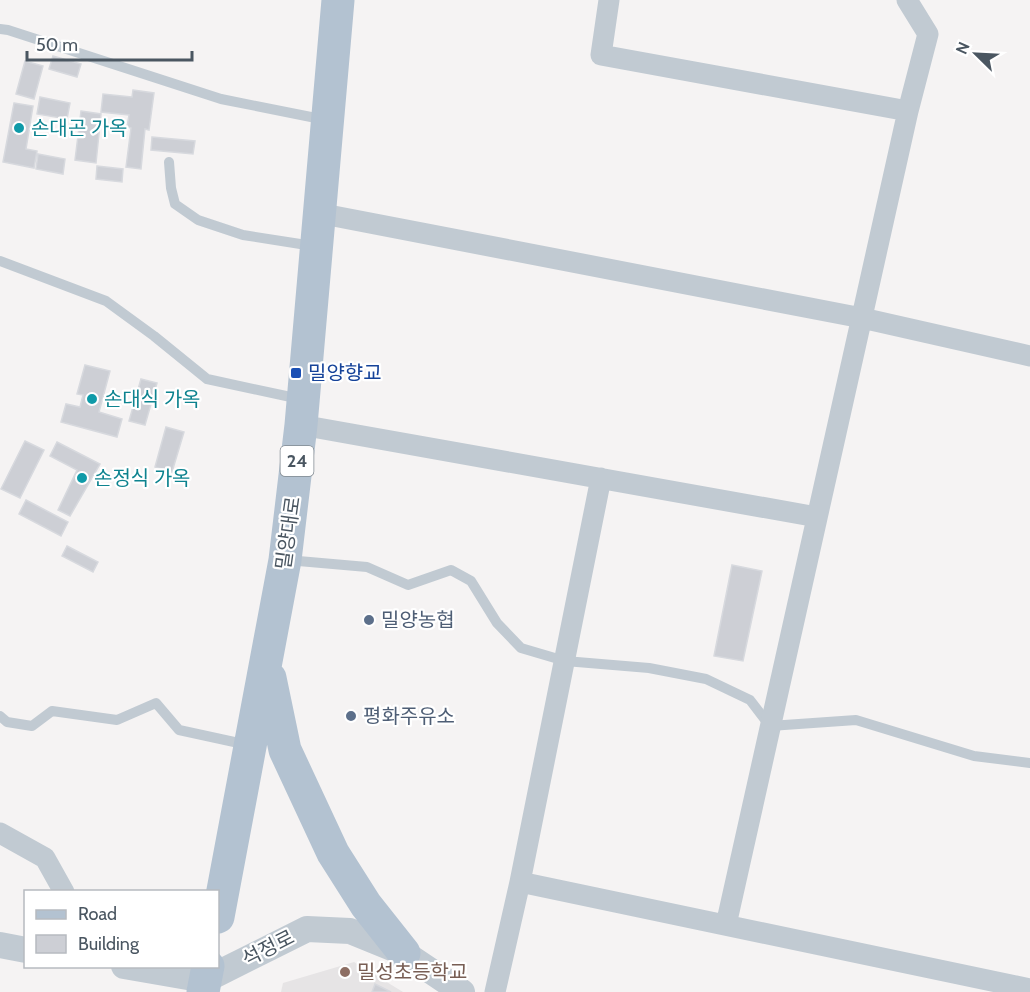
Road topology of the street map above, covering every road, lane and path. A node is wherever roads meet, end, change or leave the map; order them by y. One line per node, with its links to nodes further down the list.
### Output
1 (338, 0): 6 (main road, 밀양대로 / 24)
2 (609, 0): 5 (street)
3 (907, 0): 5 (street)
4 (0, 29): 6 (lane)
5 (908, 111): 11 (street)
6 (327, 120): 8 (main road, 밀양대로 / 24)
7 (169, 162): 9 (lane)
8 (318, 213): 9 (main road, 밀양대로 / 24); 11 (street)
9 (316, 246): 13 (main road, 밀양대로 / 24)
10 (0, 261): 13 (lane)
11 (862, 318): 12 (street); 15 (street)
12 (1030, 356)
13 (302, 413): 14 (street); 16 (main road, 밀양대로 / 24)
14 (601, 478): 15 (street); 17 (street)
15 (817, 517): 20 (street)
16 (285, 560): 17 (lane); 18 (main road, 밀양대로 / 24)
17 (565, 661): 20 (lane); 24 (street)
18 (267, 662): 21 (main road, 밀양대로 / 24); 30 (main road)
19 (0, 716): 21 (lane)
20 (770, 726): 22 (lane); 27 (street)
21 (251, 746): 26 (main road, 밀양대로 / 24)
22 (1030, 763)
23 (0, 833): 25 (street)
24 (520, 882): 27 (street); 35 (street)
25 (63, 890)
26 (219, 912)
27 (726, 925): 33 (street)
28 (0, 945): 29 (street)
29 (24, 950)
30 (404, 953): 32 (street, 석정로); 34 (street, 석정로)
31 (136, 968): 32 (street)
32 (205, 979)
33 (1030, 989)
34 (462, 992)
35 (495, 992)

